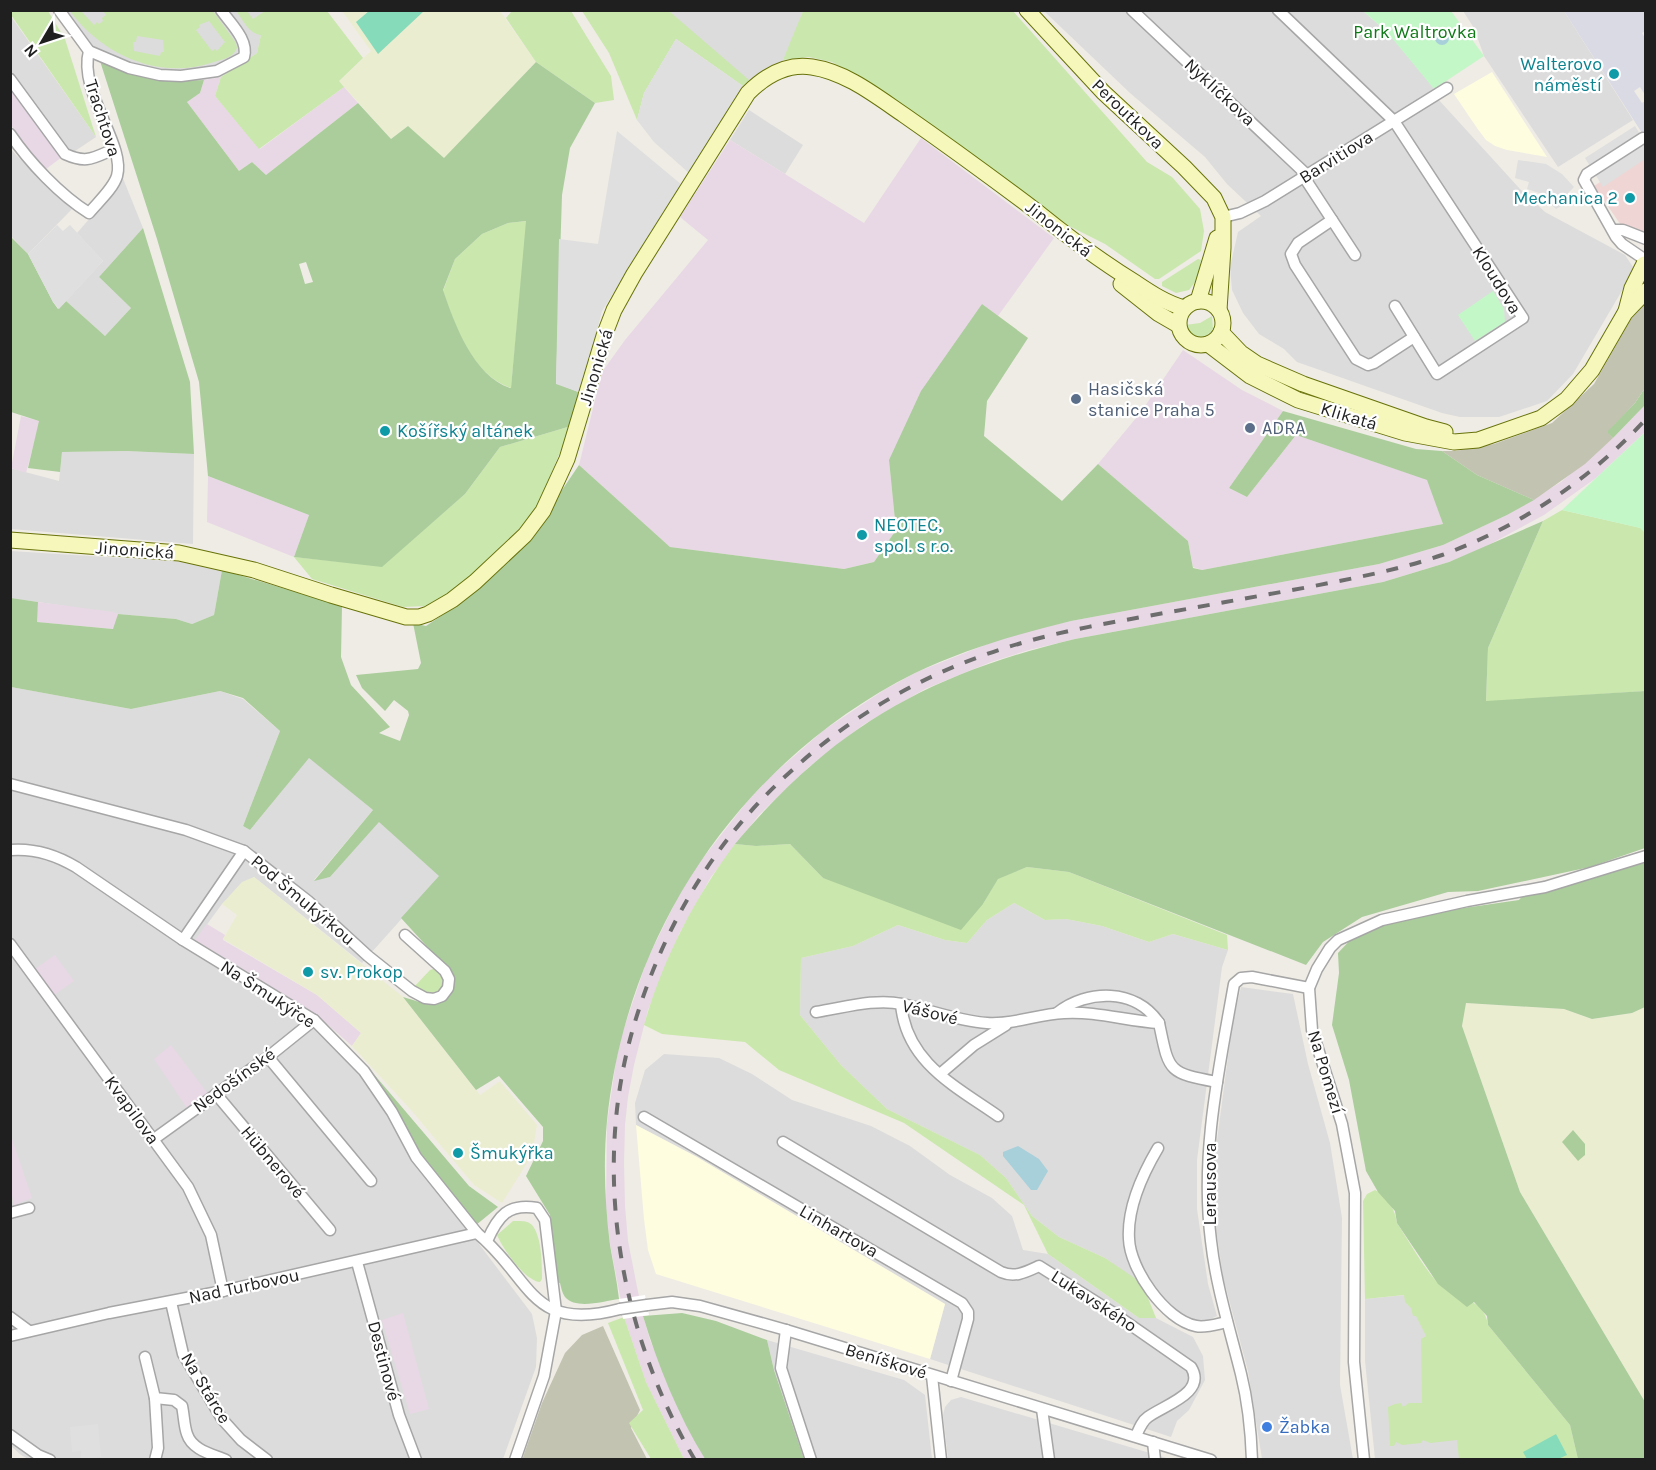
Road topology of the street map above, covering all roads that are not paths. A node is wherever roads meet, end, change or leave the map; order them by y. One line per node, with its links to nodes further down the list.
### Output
1 (59, 10): 6 (street)
2 (221, 10): 6 (street)
3 (1027, 10): 14 (street, Peroutkova)
4 (1132, 10): 13 (street, Nyklíčkova)
5 (1278, 10): 9 (street)
6 (89, 51): 12 (street, Trachtova)
7 (10, 79): 12 (street)
8 (1447, 88): 9 (street, Barvitiova)
9 (1394, 121): 13 (street, Barvitiova); 29 (street, Kloudova)
10 (10, 134): 12 (street, Trachtova)
11 (1643, 138): 16 (street)
12 (114, 149)
13 (1305, 176): 14 (street, Barvitiova); 15 (street)
14 (1222, 219): 22 (street); 25 (street, Peroutkova)
15 (1332, 220): 18 (street); 29 (street)
16 (1613, 230): 17 (street); 19 (street)
17 (1646, 239)
18 (1354, 255)
19 (1645, 260): 26 (street, Klikatá)
20 (1101, 262): 24 (street, Jinonická); 27 (street, Jinonická); 32 (street, Jinonická)
21 (1646, 291): 26 (street, Klikatá)
22 (1198, 301): 24 (street); 25 (street)
23 (1395, 306): 29 (street, Kloudova)
24 (1184, 308): 27 (street)
25 (1219, 310): 28 (street)
26 (1625, 313): 31 (street, Klikatá)
27 (1178, 325): 30 (street)
28 (1221, 332): 30 (street); 31 (street, Klikatá)
29 (1414, 337)
30 (1208, 344): 31 (street, Klikatá)
31 (1505, 432)
32 (10, 540)
33 (10, 784): 35 (street, Pod Šmukýřkou)
34 (10, 850): 38 (street, Na Šmukýřce)
35 (244, 851): 37 (street, Pod Šmukýřkou); 38 (street, Pod Šmukýřkou)
36 (1646, 856): 40 (street, Na Pomezí)
37 (405, 935)
38 (183, 940): 44 (street, Na Šmukýřce)
39 (10, 944): 53 (street, Kvapilova)
40 (1309, 988): 49 (street, Lerausova); 91 (street, Na Pomezí)
41 (901, 1004): 42 (street, Vášové); 45 (street, Vášové); 48 (street)
42 (816, 1012)
43 (1058, 1013): 45 (street, Vášové); 46 (street, Vášové); 46 (street, Vášové)
44 (314, 1020): 47 (street, Nedošínské); 60 (street, Na Šmukýřce)
45 (1009, 1023): 48 (street, Vášové)
46 (1159, 1023): 49 (street)
47 (268, 1057): 50 (street, Nedošínské); 56 (street)
48 (940, 1074): 51 (street)
49 (1217, 1082): 67 (street, Lerausova)
50 (216, 1094): 53 (street, Nedošínské); 59 (street, Hübnerové)
51 (998, 1116)
52 (644, 1117): 73 (street, Linhartova)
53 (154, 1139): 63 (street, Kvapilova)
54 (783, 1142): 77 (street, Lukavského)
55 (1158, 1148): 67 (street)
56 (371, 1181)
57 (29, 1208): 58 (street)
58 (10, 1213)
59 (330, 1230)
60 (477, 1233): 61 (street, Na Šmukýřce); 62 (street, Nad Turbovou)
61 (487, 1242): 65 (street, Na Šmukýřce); 65 (street)
62 (357, 1262): 63 (street, Nad Turbovou); 83 (street, Destinové)
63 (223, 1291): 64 (street, Nad Turbovou)
64 (171, 1302): 69 (street, Nad Turbovou); 82 (street, Na Stárce)
65 (556, 1311): 68 (street, Beníškové, bridge); 84 (street)
66 (10, 1317): 69 (street)
67 (1227, 1322): 90 (street, Lerausova)
68 (786, 1330): 72 (street, Beníškové); 85 (street)
69 (29, 1331): 70 (street, Nad Turbovou)
70 (10, 1336)
71 (145, 1357): 74 (street)
72 (932, 1376): 73 (street, Beníškové); 86 (street)
73 (951, 1381): 75 (street, Beníškové)
74 (155, 1398): 80 (street); 81 (street, Na Stárce)
75 (1042, 1409): 77 (street, Beníškové); 87 (street)
76 (10, 1436): 79 (street)
77 (1136, 1436): 78 (street, Beníškové)
78 (1153, 1442): 88 (street); 89 (street, Beníškové)
79 (50, 1460)
80 (155, 1460)
81 (226, 1460)
82 (267, 1460)
83 (416, 1460)
84 (514, 1460)
85 (811, 1460)
86 (941, 1460)
87 (1049, 1460)
88 (1155, 1460)
89 (1210, 1460)
90 (1252, 1460)
91 (1364, 1460)

